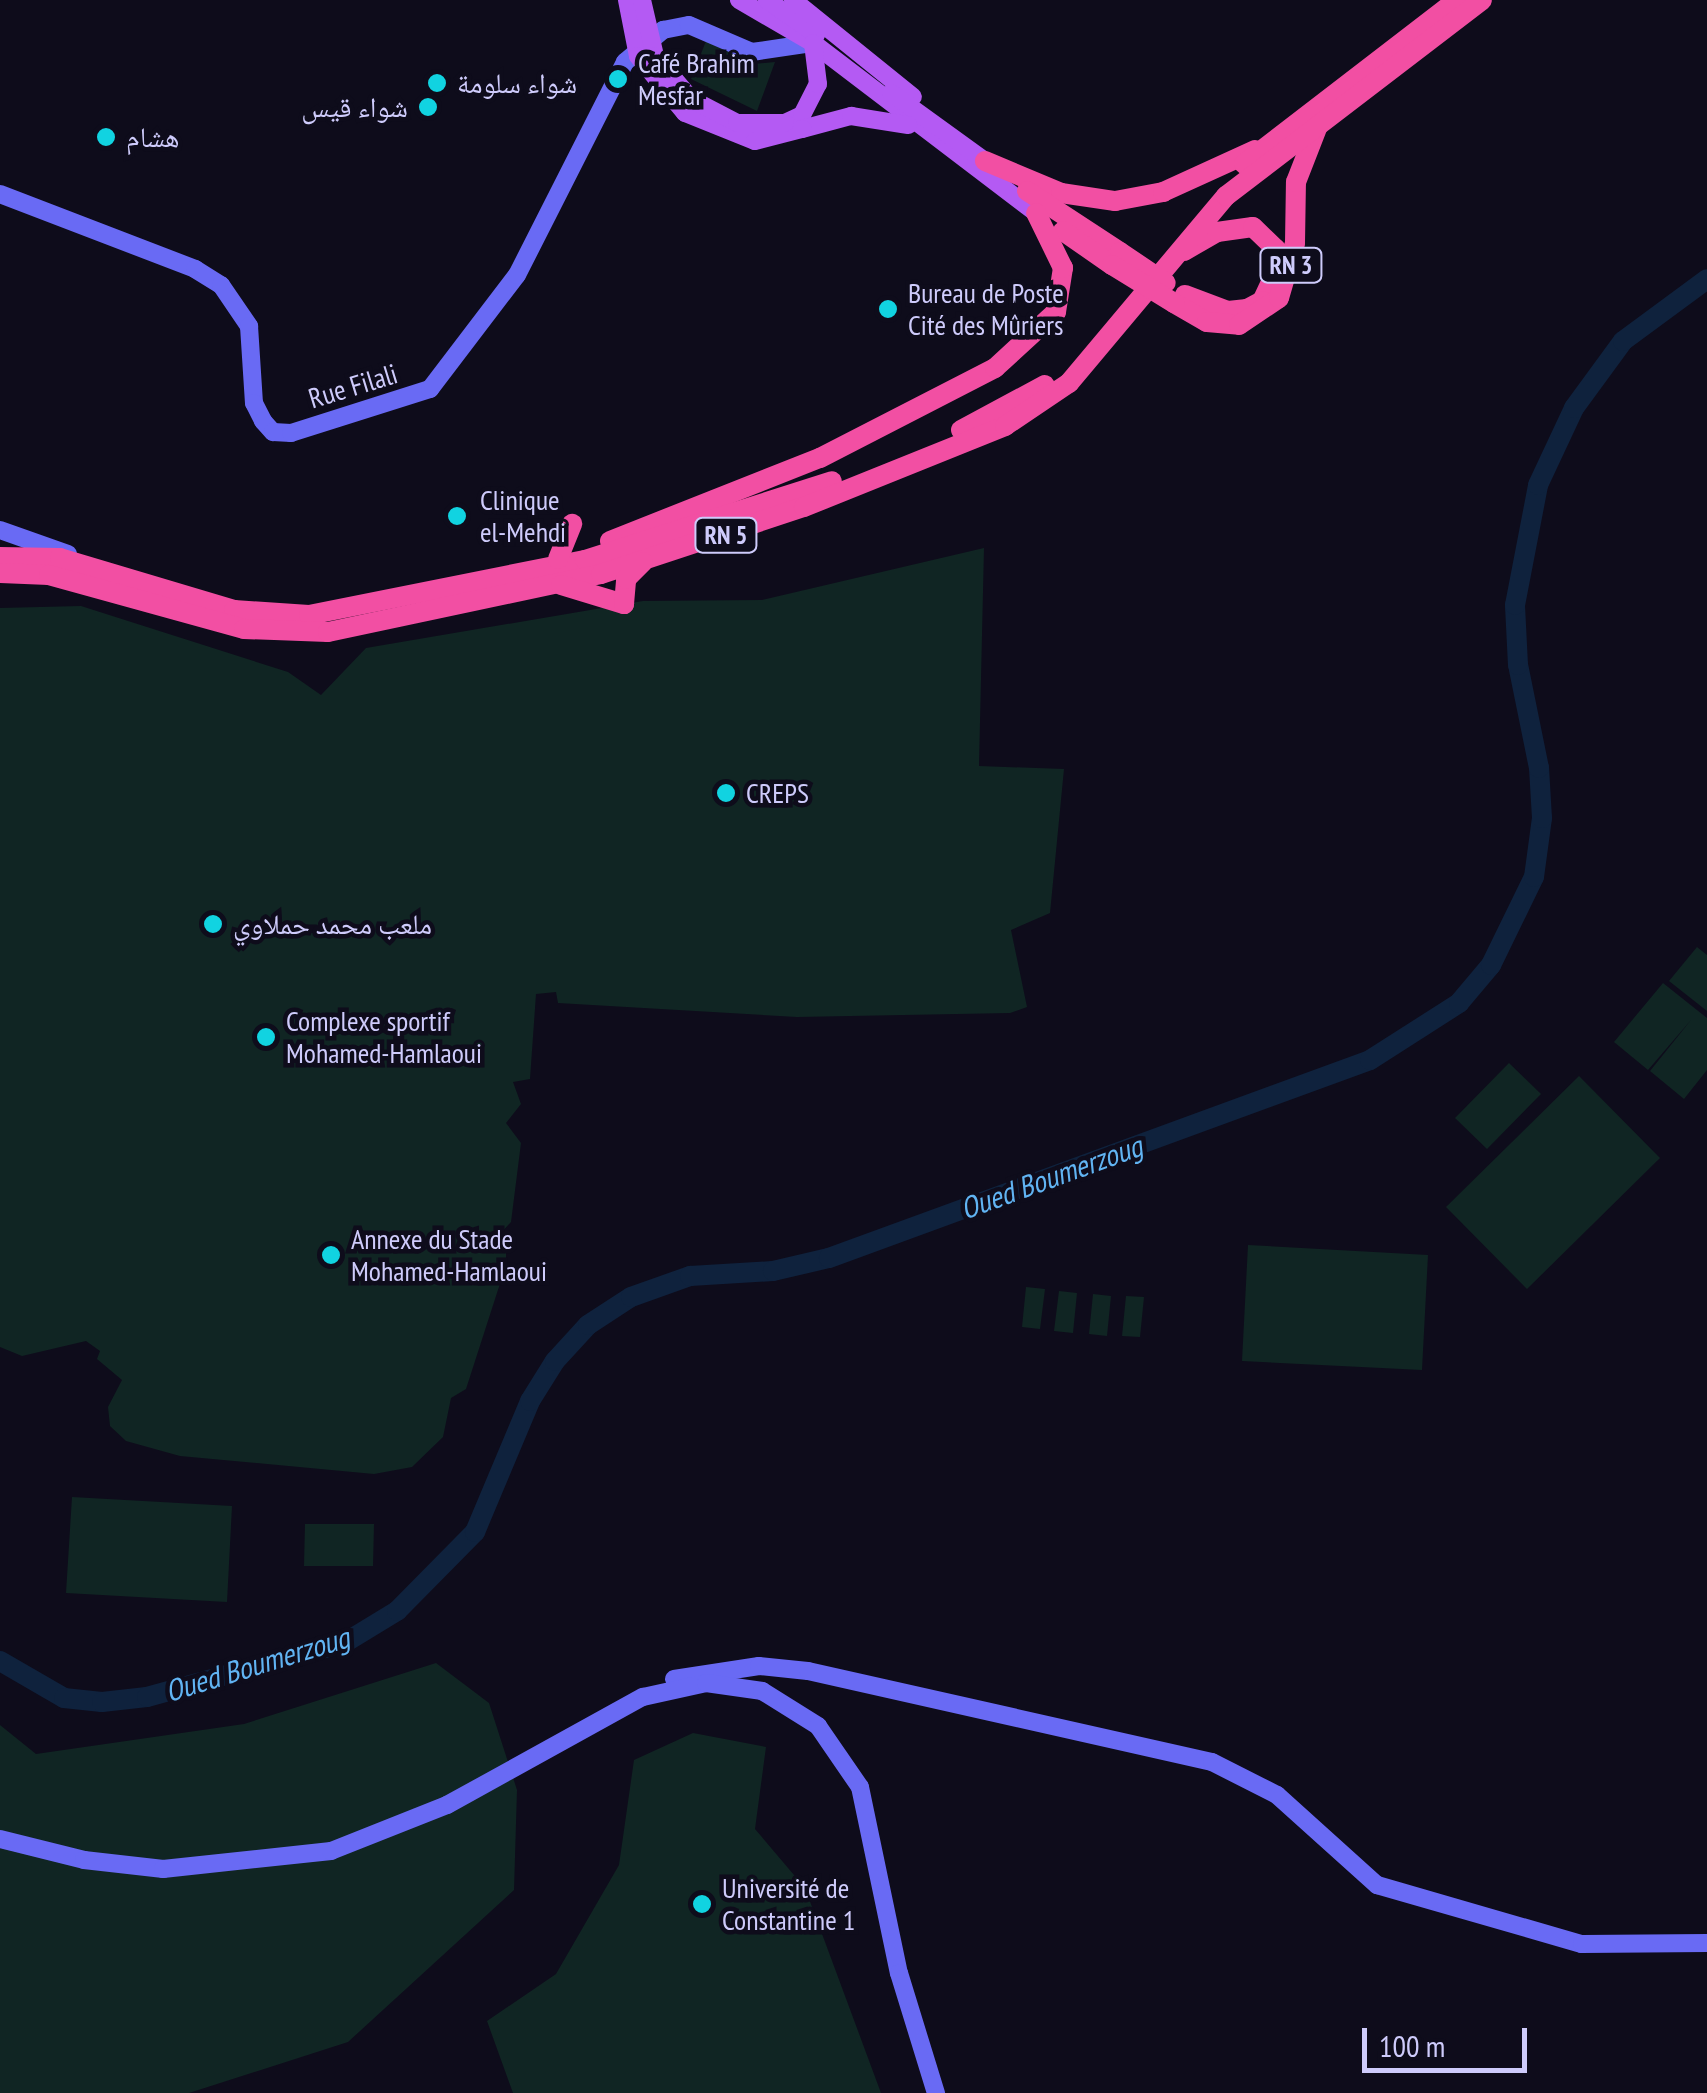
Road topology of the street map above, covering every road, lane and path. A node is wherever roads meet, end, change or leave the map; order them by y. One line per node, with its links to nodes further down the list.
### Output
1 (626, 0): 11 (main road, bridge)
2 (642, 0): 11 (main road, bridge)
3 (739, 0): 7 (main road, RN 3)
4 (793, 0): 13 (main road, RN 3)
5 (1457, 0): 14 (highway, RN 3)
6 (1482, 0): 10 (highway)
7 (767, 8): 8 (main road, RN 3); 9 (street); 13 (main road, RN 3)
8 (812, 44): 9 (street); 11 (main road); 12 (main road, RN 3)
9 (764, 50): 16 (street, Rue Filali)
10 (1323, 117): 19 (highway, RN 5); 20 (highway, RN 3)
11 (794, 126): 12 (main road)
12 (918, 128): 17 (main road, RN 3)
13 (944, 128): 15 (main road, RN 3)
14 (1262, 147): 15 (highway, RN 3); 26 (highway, RN 5)
15 (985, 161): 18 (highway, RN 3)
16 (0, 194)
17 (1036, 213): 18 (highway, RN 3); 26 (highway)
18 (1116, 258): 20 (highway, RN 3, bridge)
19 (1169, 260): 20 (highway, RN 3); 22 (highway, RN 5)
20 (1177, 298)
21 (0, 530): 24 (street)
22 (659, 554): 29 (highway, RN 5); 29 (highway)
23 (0, 557): 24 (highway, RN 5)
24 (115, 571): 26 (highway, RN 5)
25 (26, 573): 27 (highway, RN 5); 28 (street); 29 (highway, RN 5)
26 (518, 573)
27 (0, 574)
28 (0, 582)
29 (559, 584)
30 (643, 1698): 31 (street); 32 (street); 33 (street)
31 (0, 1839)
32 (1707, 1943)
33 (936, 2093)

